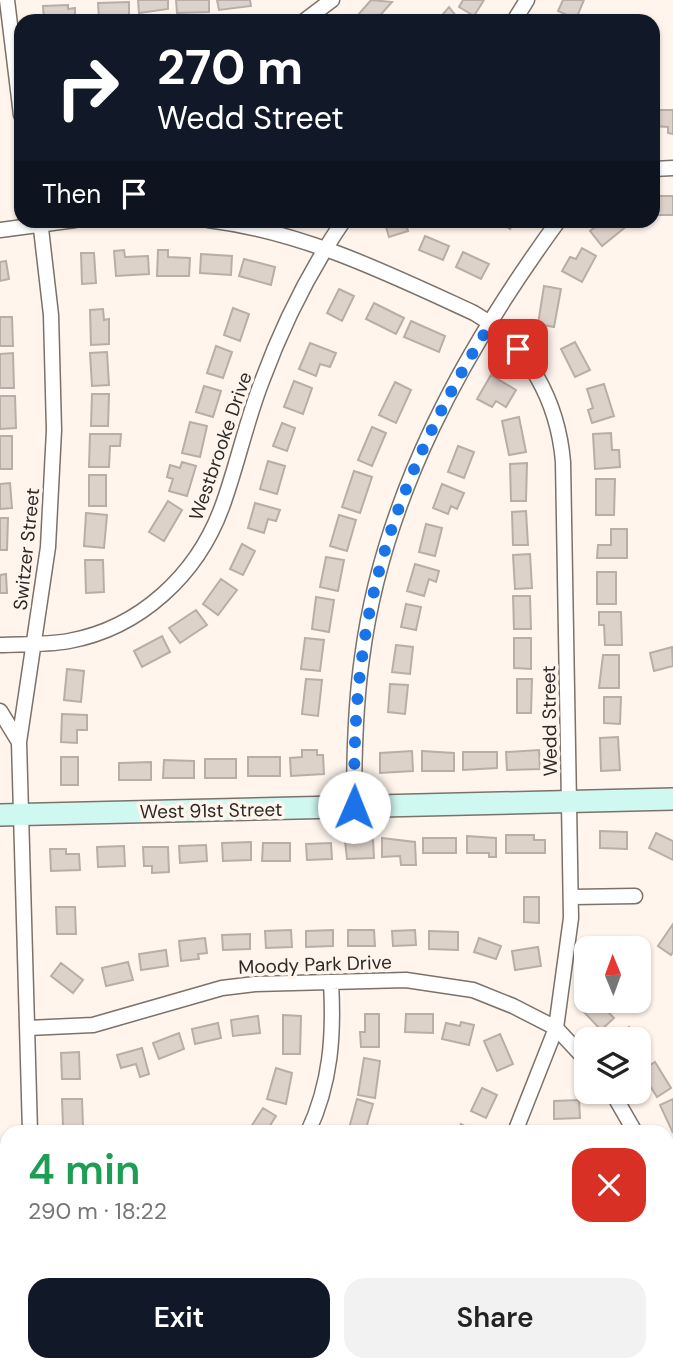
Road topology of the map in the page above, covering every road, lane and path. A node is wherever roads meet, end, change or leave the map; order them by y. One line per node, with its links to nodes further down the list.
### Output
1 (7, 0): 4 (street)
2 (331, 0): 3 (street)
3 (313, 14)
4 (11, 61)
5 (41, 228): 11 (street, Switzer Street)
6 (252, 228): 9 (street)
7 (339, 228): 9 (street, Westbrooke Drive)
8 (554, 228): 10 (street)
9 (326, 248): 10 (street); 11 (street, Westbrooke Drive)
10 (491, 323): 16 (street, Wedd Street); 17 (street)
11 (34, 644): 12 (street, Westbrooke Drive); 14 (street, Switzer Street)
12 (0, 645)
13 (0, 711): 14 (street)
14 (19, 742): 19 (street, Switzer Street)
15 (673, 799): 16 (street, West 91st Street)
16 (569, 802): 17 (street, West 91st Street); 21 (street, Wedd Street)
17 (354, 807): 19 (street, West 91st Street)
18 (0, 815): 19 (street, West 91st Street)
19 (22, 815): 24 (street, Switzer Street)
20 (635, 896): 21 (street)
21 (573, 897): 23 (street, Wedd Street)
22 (331, 982): 23 (street, Moody Park Drive); 24 (street, Moody Park Drive); 28 (street)
23 (556, 1027): 25 (street, Moody Park Drive); 29 (street, Wedd Street)
24 (28, 1028): 27 (street, Switzer Street)
25 (574, 1047)
26 (619, 1104): 30 (street)
27 (30, 1125)
28 (311, 1125)
29 (518, 1125)
30 (631, 1125)

